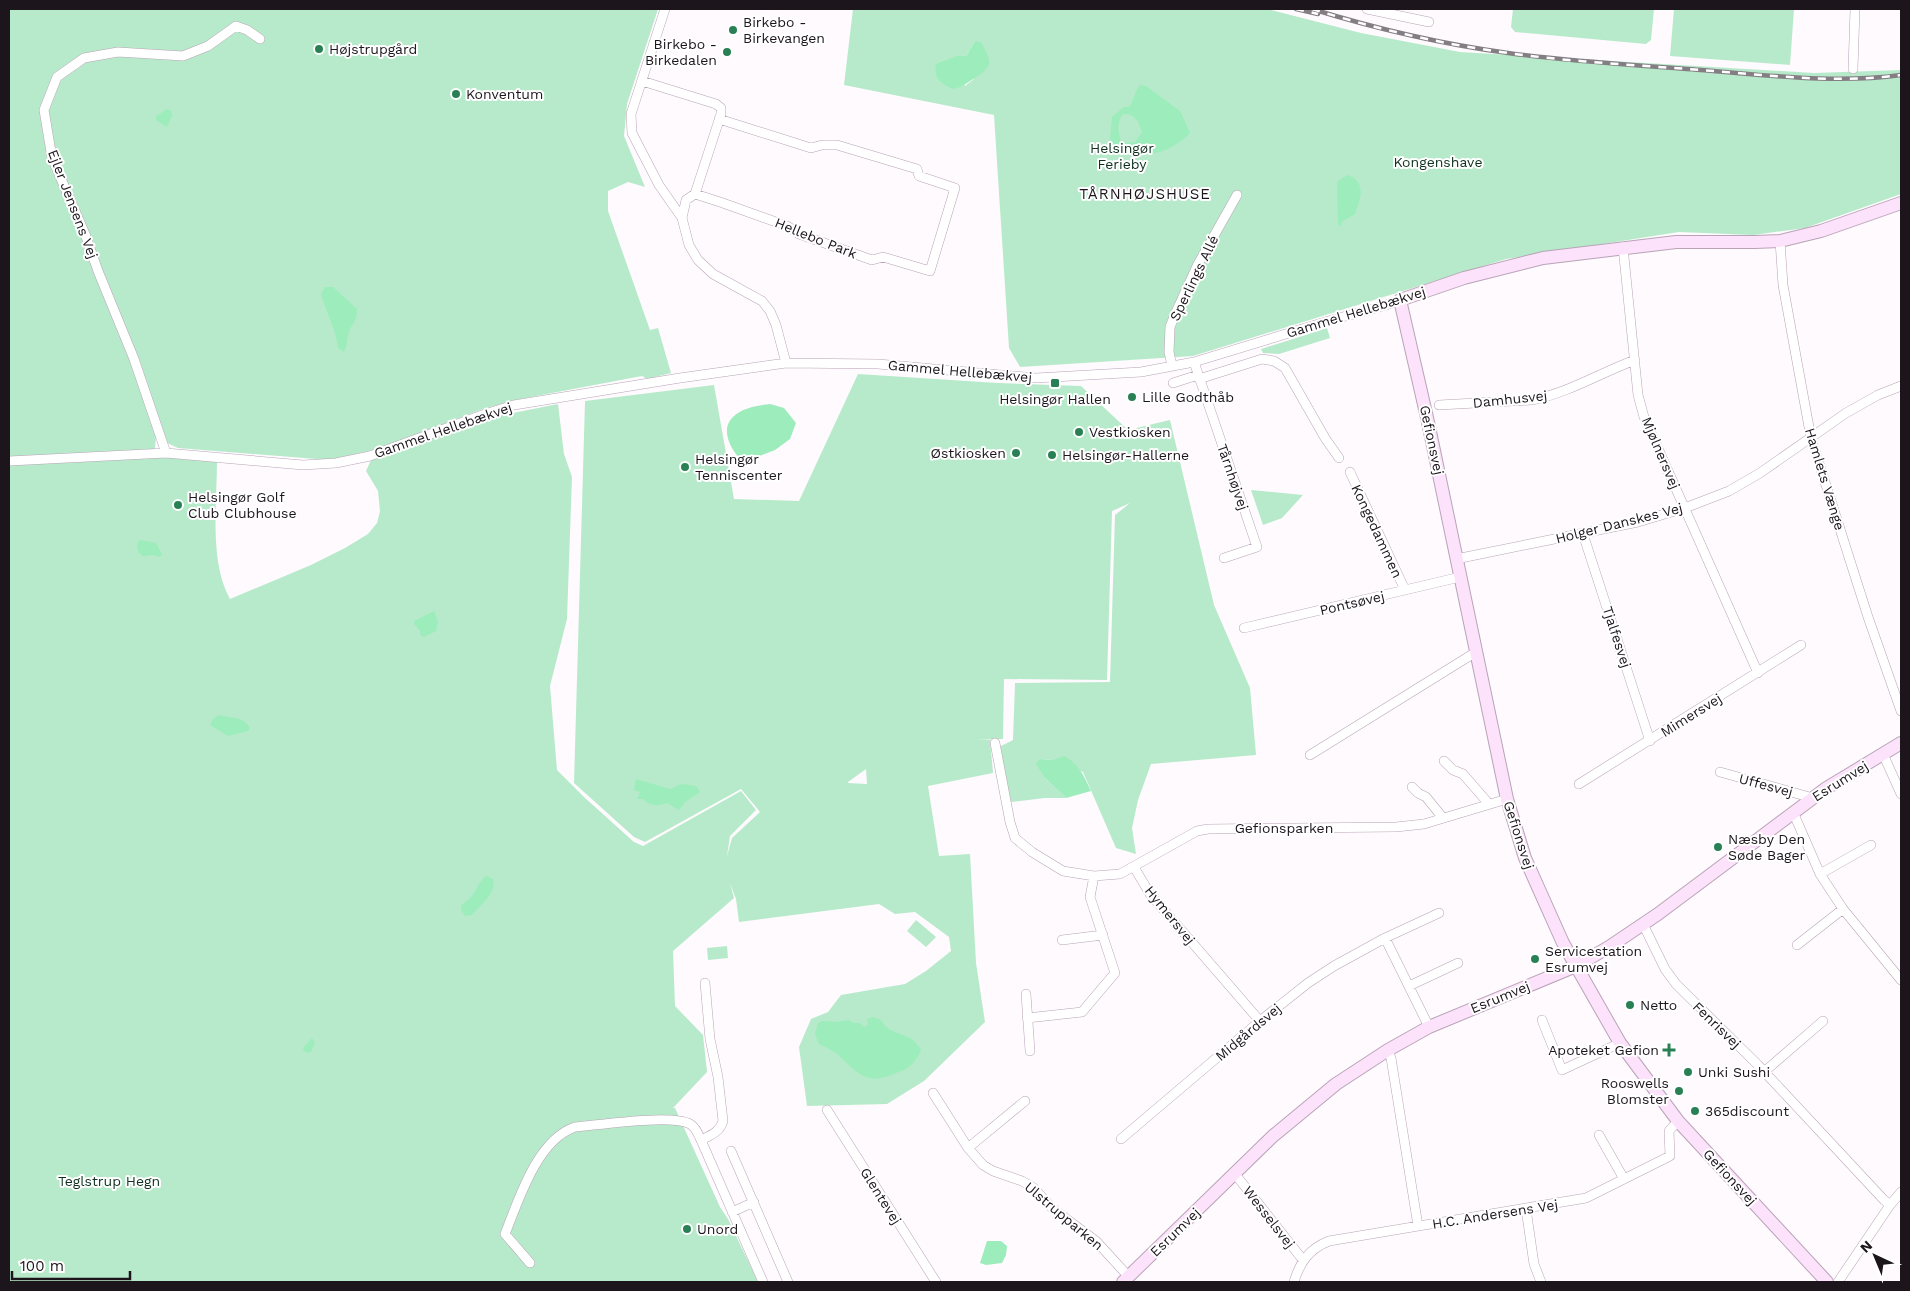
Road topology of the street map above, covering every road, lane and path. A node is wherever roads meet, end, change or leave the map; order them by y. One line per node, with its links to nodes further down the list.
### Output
1 (665, 9): 7 (street)
2 (1367, 9): 4 (street)
3 (1855, 9): 6 (street)
4 (1429, 22)
5 (260, 39): 25 (street, Ejler Jensens Vej)
6 (1853, 69)
7 (642, 81): 8 (street); 12 (street)
8 (719, 119): 9 (street); 9 (street, Hellebo Park)
9 (695, 194): 12 (street)
10 (1237, 195): 19 (street, Sperlings Allé)
11 (1901, 203): 13 (main road, Gammel Hellebækvej)
12 (682, 218): 18 (street)
13 (1780, 241): 14 (main road, Gammel Hellebækvej); 24 (street, Hamlets Vænge)
14 (1623, 247): 15 (main road, Gammel Hellebækvej); 16 (street, Mjølnersvej)
15 (1400, 300): 17 (street, Gammel Hellebækvej); 32 (main road, Gefionsvej)
16 (1635, 360): 23 (street, Damhusvej); 29 (street, Mjølnersvej)
17 (1194, 362): 19 (street, Gammel Hellebækvej); 20 (street, Tårnhøjvej)
18 (786, 363): 19 (street, Gammel Hellebækvej); 25 (street, Gammel Hellebækvej)
19 (1172, 366)
20 (1199, 377): 21 (street); 26 (street); 31 (street, Tårnhøjvej)
21 (1173, 383)
22 (1901, 386): 24 (street, Holger Danskes Vej)
23 (1439, 405)
24 (1811, 438): 29 (street, Holger Danskes Vej); 39 (street, Hamlets Vænge)
25 (166, 453): 27 (street, Gammel Hellebækvej)
26 (1339, 458)
27 (9, 461)
28 (1350, 472): 34 (street, Kongedammen)
29 (1685, 508): 30 (street, Holger Danskes Vej); 38 (street, Mjølnersvej)
30 (1583, 534): 32 (street, Holger Danskes Vej); 40 (street, Tjalfesvej)
31 (1224, 558)
32 (1456, 559): 33 (main road, Gefionsvej)
33 (1460, 577): 34 (street, Pontsøvej); 37 (main road, Gefionsvej)
34 (1405, 590): 35 (street, Pontsøvej)
35 (1244, 628)
36 (1801, 645): 38 (street, Mimersvej)
37 (1476, 652): 44 (street); 51 (main road, Gefionsvej)
38 (1758, 673): 40 (street, Mimersvej)
39 (1901, 711)
40 (1650, 741): 47 (street, Mimersvej)
41 (995, 743): 58 (street)
42 (1901, 743): 43 (main road, Esrumvej)
43 (1882, 754): 49 (street); 50 (main road, Esrumvej)
44 (1310, 755)
45 (1444, 760): 52 (street)
46 (1720, 772): 50 (street, Uffesvej)
47 (1579, 784)
48 (1412, 787): 54 (street)
49 (1901, 794)
50 (1812, 798): 53 (main road, Esrumvej)
51 (1507, 799): 52 (street, Gefionsparken); 67 (main road, Gefionsvej)
52 (1489, 804): 54 (street, Gefionsparken)
53 (1793, 812): 57 (street); 61 (main road, Esrumvej)
54 (1443, 818): 56 (street, Gefionsparken)
55 (1871, 845): 57 (street)
56 (1134, 867): 58 (street); 74 (street, Hymersvej)
57 (1820, 874): 59 (street)
58 (1094, 876): 62 (street)
59 (1844, 910): 65 (street); 68 (street)
60 (1439, 913): 63 (street, Midgårdsvej)
61 (1643, 924): 67 (main road, Esrumvej); 80 (street, Fenrisvej)
62 (1103, 935): 64 (street); 72 (street)
63 (1385, 938): 70 (street); 74 (street, Midgårdsvej)
64 (1062, 940)
65 (1797, 945)
66 (1458, 962): 70 (street)
67 (1576, 966): 76 (main road, Esrumvej); 77 (main road, Gefionsvej)
68 (1901, 980)
69 (705, 982): 87 (street)
70 (1409, 986): 76 (street)
71 (1026, 994): 72 (street)
72 (1027, 1018): 79 (street)
73 (1542, 1020): 77 (street)
74 (1260, 1021): 86 (street, Midgårdsvej)
75 (1823, 1021): 80 (street)
76 (1429, 1027): 78 (main road, Esrumvej)
77 (1620, 1044): 84 (main road, Gefionsvej)
78 (1388, 1050): 90 (main road, Esrumvej); 97 (street)
79 (1030, 1051)
80 (1764, 1072): 94 (street, Fenrisvej)
81 (933, 1093): 88 (street, Ulstrupparken)
82 (1025, 1101): 88 (street)
83 (827, 1110): 103 (street, Glentevej)
84 (1678, 1121): 91 (street, H.C. Andersens Vej); 106 (main road, Gefionsvej)
85 (1599, 1135): 91 (street)
86 (1121, 1139)
87 (701, 1140): 96 (street); 99 (street)
88 (968, 1148): 100 (street, Ulstrupparken)
89 (732, 1151): 93 (street)
90 (1234, 1174): 98 (street, Wesselsvej); 100 (main road, Esrumvej)
91 (1624, 1179): 95 (street, H.C. Andersens Vej)
92 (1901, 1192): 94 (street)
93 (754, 1202): 96 (street); 102 (street)
94 (1890, 1205): 107 (street)
95 (1526, 1209): 97 (street, H.C. Andersens Vej); 105 (street)
96 (732, 1212): 101 (street)
97 (1418, 1226): 98 (street, H.C. Andersens Vej)
98 (1303, 1260): 104 (street, H.C. Andersens Vej)
99 (530, 1263)
100 (1129, 1280)
101 (763, 1282)
102 (788, 1282)
103 (936, 1282)
104 (1294, 1282)
105 (1541, 1282)
106 (1827, 1282)
107 (1838, 1282)

